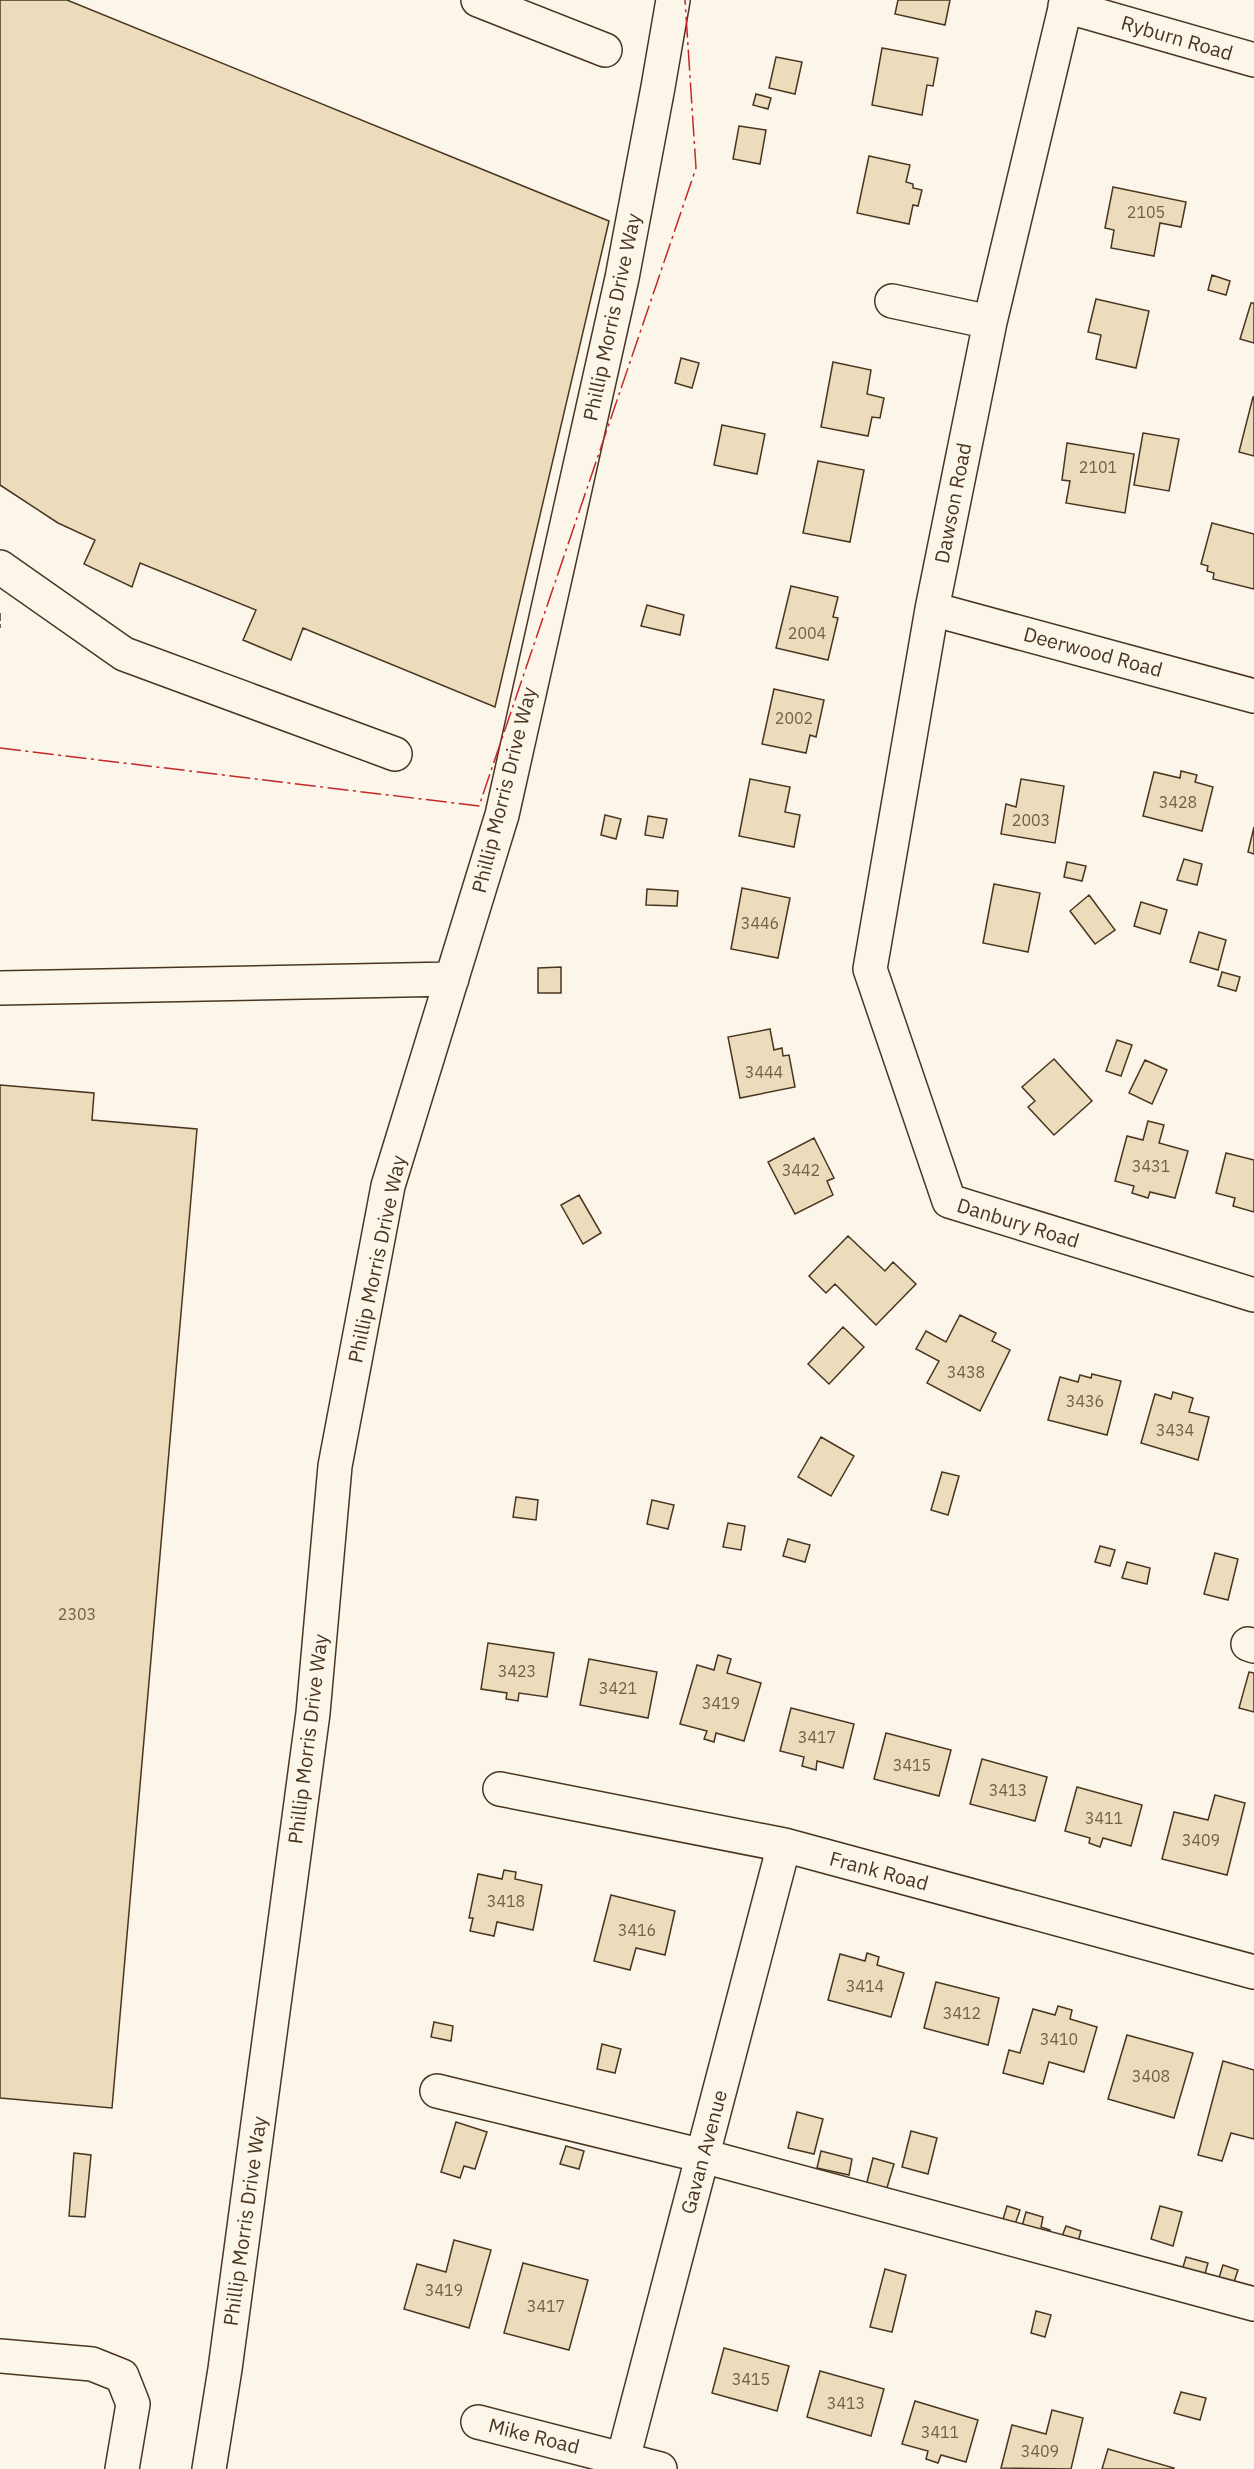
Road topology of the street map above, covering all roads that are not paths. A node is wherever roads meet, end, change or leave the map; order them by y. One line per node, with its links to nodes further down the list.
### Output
1 (478, 0): 4 (street)
2 (672, 0): 13 (street, Phillip Morris Drive Way)
3 (1066, 3): 5 (street, Ryburn Road); 7 (street, Dawson Road)
4 (605, 50)
5 (1254, 60)
6 (892, 301): 7 (street)
7 (990, 322): 9 (street, Dawson Road)
8 (0, 567): 11 (street)
9 (932, 609): 10 (street, Deerwood Road); 12 (street, Dawson Road)
10 (1254, 696)
11 (395, 754)
12 (870, 969): 15 (street, Danbury Road)
13 (452, 979): 14 (street); 26 (street, Phillip Morris Drive Way)
14 (0, 988)
15 (1254, 1295)
16 (501, 1789): 17 (street, Frank Road)
17 (784, 1845): 18 (street, Frank Road); 20 (street, Gavan Avenue)
18 (1254, 1972)
19 (437, 2091): 20 (street)
20 (703, 2156): 21 (street); 24 (street, Gavan Avenue)
21 (1254, 2304)
22 (0, 2356): 25 (street)
23 (478, 2422): 24 (street, Mike Road)
24 (623, 2459): 27 (street, Mike Road)
25 (122, 2469)
26 (209, 2469)
27 (660, 2469)

